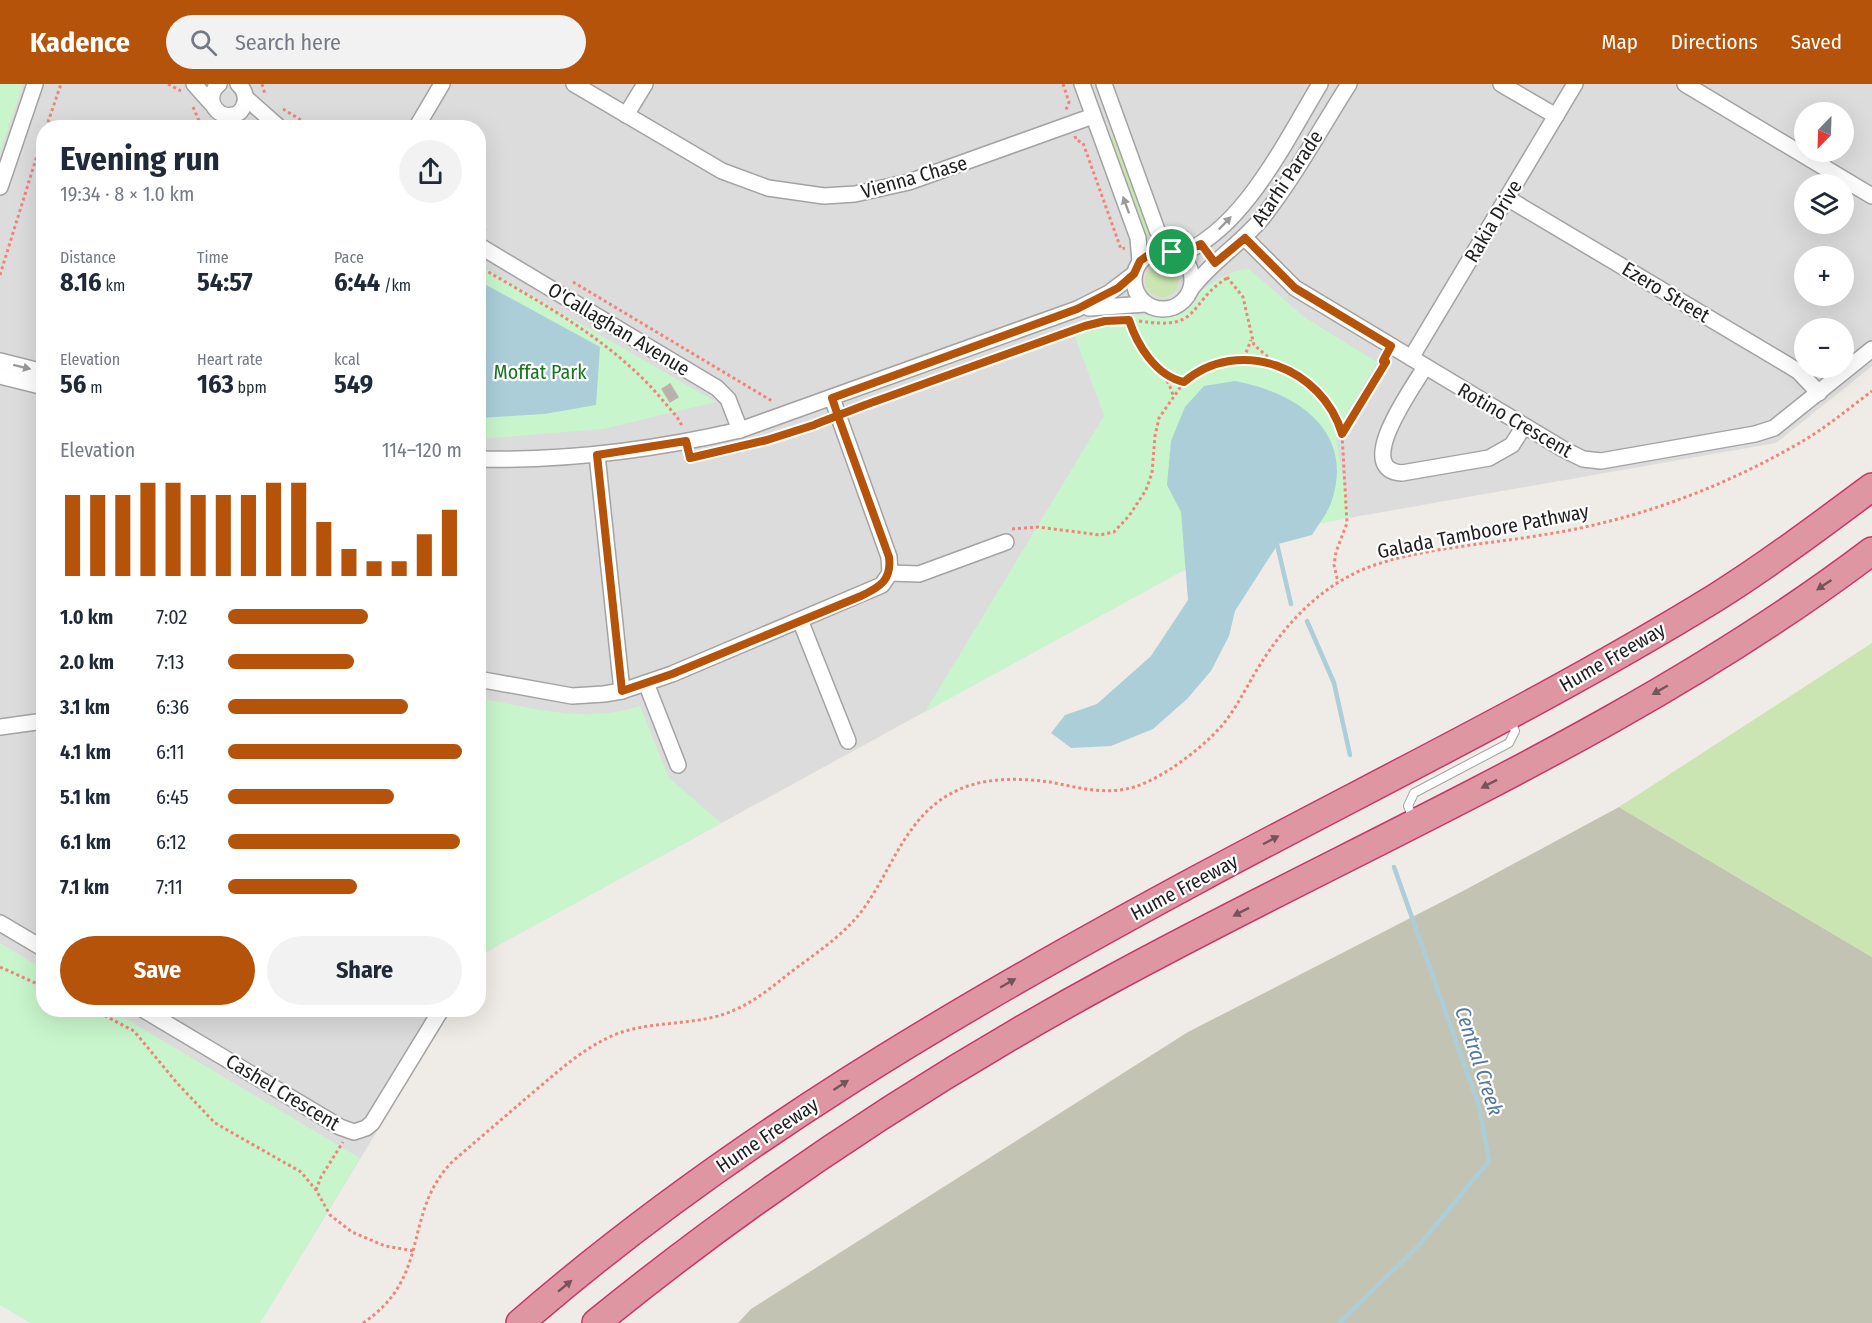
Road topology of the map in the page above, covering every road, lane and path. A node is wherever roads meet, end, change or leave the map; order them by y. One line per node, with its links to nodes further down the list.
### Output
1 (35, 84): 32 (street)
2 (61, 84): 25 (path)
3 (194, 84): 19 (street)
4 (219, 84): 19 (street)
5 (262, 84): 18 (path)
6 (442, 84): 29 (street)
7 (574, 84): 21 (street, Vienna Chase)
8 (645, 84): 21 (street)
9 (1063, 84): 30 (path)
10 (1082, 84): 22 (street)
11 (1104, 84): 37 (street)
12 (1320, 84): 40 (street, Atarhi Parade, one-way to 12)
13 (1349, 84): 38 (street, Atarhi Parade)
14 (1501, 84): 23 (street)
15 (1575, 84): 23 (street, Rakia Drive)
16 (1685, 84): 33 (street)
17 (243, 89): 24 (street); 27 (street)
18 (267, 97)
19 (213, 106): 24 (street); 26 (street)
20 (280, 108): 28 (path)
21 (626, 115): 30 (street, Vienna Chase)
22 (1093, 116): 30 (street, Vienna Chase); 39 (street, one-way to 22)
23 (1556, 116): 34 (street, Rakia Drive)
24 (231, 119)
25 (49, 120)
26 (213, 120)
27 (272, 120)
28 (300, 120)
29 (421, 120)
30 (1071, 124): 39 (path)
31 (36, 159): 46 (path)
32 (0, 187)
33 (1872, 196)
34 (1508, 198): 60 (street, Rakia Drive); 70 (street, Ezero Street)
35 (486, 230): 36 (path)
36 (489, 232)
37 (1159, 235): 40 (path); 42 (street)
38 (1245, 238): 43 (street, Atarhi Parade); 57 (street, Rotino Crescent)
39 (1138, 243): 44 (street)
40 (1201, 244): 42 (street, Atarhi Parade)
41 (486, 250): 76 (street, O'Callaghan Avenue)
42 (1175, 254): 44 (street); 49 (street)
43 (1215, 263): 47 (path); 49 (street, Atarhi Parade)
44 (1137, 268): 51 (street); 52 (street)
45 (486, 271): 78 (path)
46 (0, 274)
47 (1227, 278): 54 (path); 56 (path)
48 (570, 280): 73 (path)
49 (1191, 289): 51 (street)
50 (1124, 304): 51 (street); 52 (street); 54 (path)
51 (1145, 304)
52 (1077, 309): 72 (street)
53 (1121, 320): 54 (path)
54 (1129, 320): 66 (path)
55 (1095, 324): 74 (path)
56 (1252, 339): 59 (path); 62 (path)
57 (1391, 346): 60 (street, Rotino Crescent); 77 (path)
58 (1872, 349): 70 (street, Rotino Crescent)
59 (1244, 358): 62 (path); 67 (path)
60 (1411, 358): 63 (street, Rotino Crescent)
61 (0, 361): 64 (street, one-way to 64)
62 (1280, 367): 77 (path)
63 (1425, 367): 75 (street, Rotino Crescent); 75 (street)
64 (36, 370)
65 (0, 376): 68 (street)
66 (1166, 376): 67 (path); 71 (path)
67 (1184, 382): 71 (path)
68 (36, 385)
69 (1872, 391): 85 (path, Galada Tamboore Pathway)
70 (1820, 393): 75 (street, Rotino Crescent)
71 (1173, 395): 82 (path)
72 (832, 398): 74 (street); 76 (street)
73 (772, 401)
74 (838, 416): 78 (path); 84 (street)
75 (1524, 426)
76 (740, 430): 78 (street)
77 (1342, 434): 85 (path)
78 (686, 441): 79 (street)
79 (597, 455): 80 (street); 89 (street)
80 (486, 459)
81 (1872, 487): 90 (highway, Hume Freeway)
82 (1007, 536): 84 (street)
83 (1872, 551): 95 (highway, one-way to 95)
84 (890, 573): 86 (street)
85 (1338, 582): 105 (path, Galada Tamboore Pathway)
86 (800, 620): 88 (street); 93 (street)
87 (486, 680): 89 (street)
88 (646, 683): 89 (street); 94 (street)
89 (622, 691)
90 (1509, 716): 95 (lane); 107 (highway, Hume Freeway, one-way to 90)
91 (36, 722): 92 (street)
92 (0, 727)
93 (848, 741)
94 (678, 765)
95 (1415, 822): 108 (highway, one-way to 108)
96 (0, 923): 97 (street)
97 (36, 944)
98 (0, 967): 99 (path)
99 (36, 983)
100 (107, 1017): 104 (path)
101 (156, 1017): 102 (street, Cashel Crescent)
102 (437, 1017)
103 (345, 1138): 104 (path)
104 (316, 1190): 105 (path)
105 (414, 1251): 106 (path, Galada Tamboore Pathway)
106 (363, 1323)
107 (520, 1323)
108 (596, 1323)

